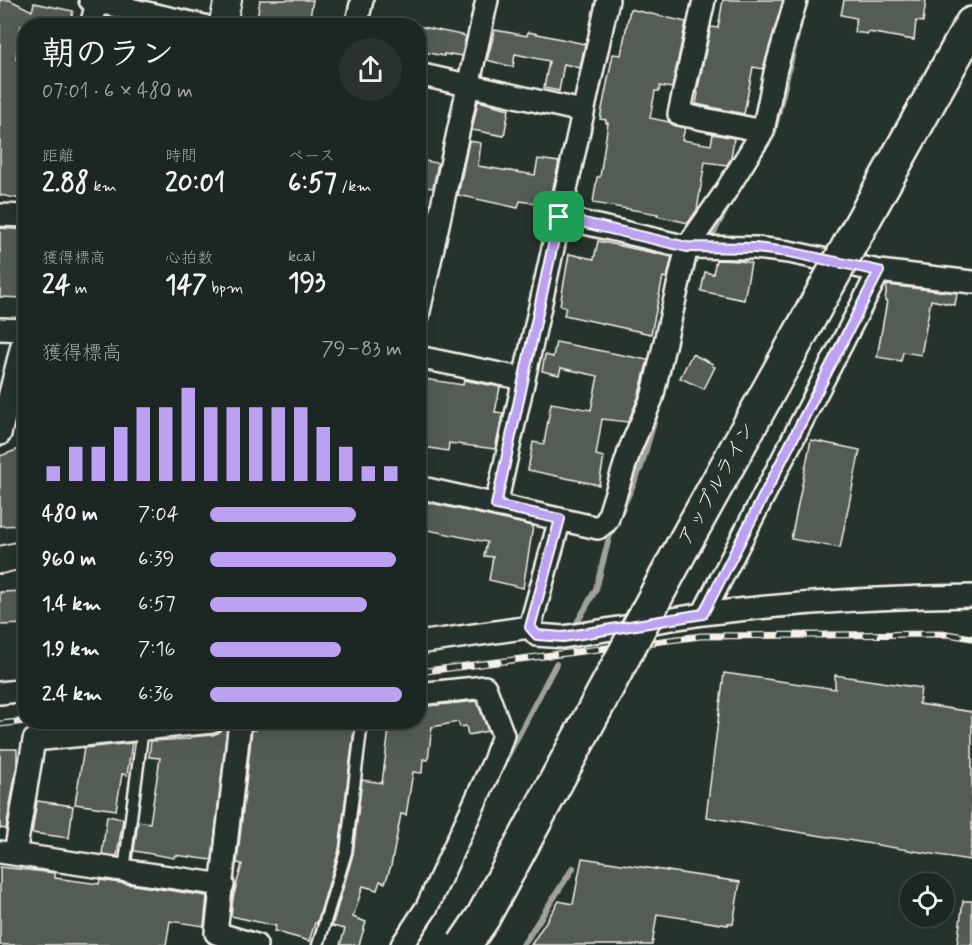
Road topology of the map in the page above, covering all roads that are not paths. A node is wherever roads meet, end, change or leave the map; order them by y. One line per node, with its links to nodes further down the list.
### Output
1 (228, 0): 10 (street)
2 (362, 0): 11 (street)
3 (488, 0): 14 (street)
4 (608, 0): 15 (street)
5 (704, 0): 16 (street)
6 (796, 0): 16 (street)
7 (93, 1): 8 (street); 9 (street)
8 (92, 18)
9 (168, 18)
10 (224, 18)
11 (358, 18)
12 (972, 24): 53 (highway, アップルライン, bridge)
13 (426, 76): 14 (street)
14 (470, 85): 15 (street); 22 (street)
15 (582, 111): 19 (street)
16 (763, 131): 20 (street)
17 (0, 215): 18 (street)
18 (18, 216)
19 (559, 217): 20 (street); 28 (street)
20 (687, 247): 21 (street); 32 (street)
21 (879, 271): 23 (street); 36 (street)
22 (426, 280)
23 (972, 282)
24 (0, 330): 25 (street)
25 (18, 330)
26 (18, 359): 29 (street)
27 (426, 359): 28 (street)
28 (524, 379): 31 (street)
29 (0, 434)
30 (426, 489): 31 (street)
31 (496, 505): 32 (street)
32 (560, 519): 37 (street)
33 (18, 556): 34 (street)
34 (0, 560)
35 (972, 596): 36 (street)
36 (703, 614): 37 (street)
37 (530, 627): 38 (street)
38 (426, 642)
39 (18, 691): 40 (street)
40 (0, 693)
41 (426, 693): 52 (street)
42 (134, 729): 46 (street)
43 (143, 729): 47 (lane)
44 (239, 729): 48 (street)
45 (361, 729): 51 (lane)
46 (7, 853): 47 (street)
47 (124, 870): 48 (street)
48 (223, 885): 49 (street)
49 (215, 939): 50 (street)
50 (256, 945)
51 (318, 945)
52 (402, 945)
53 (464, 945)

